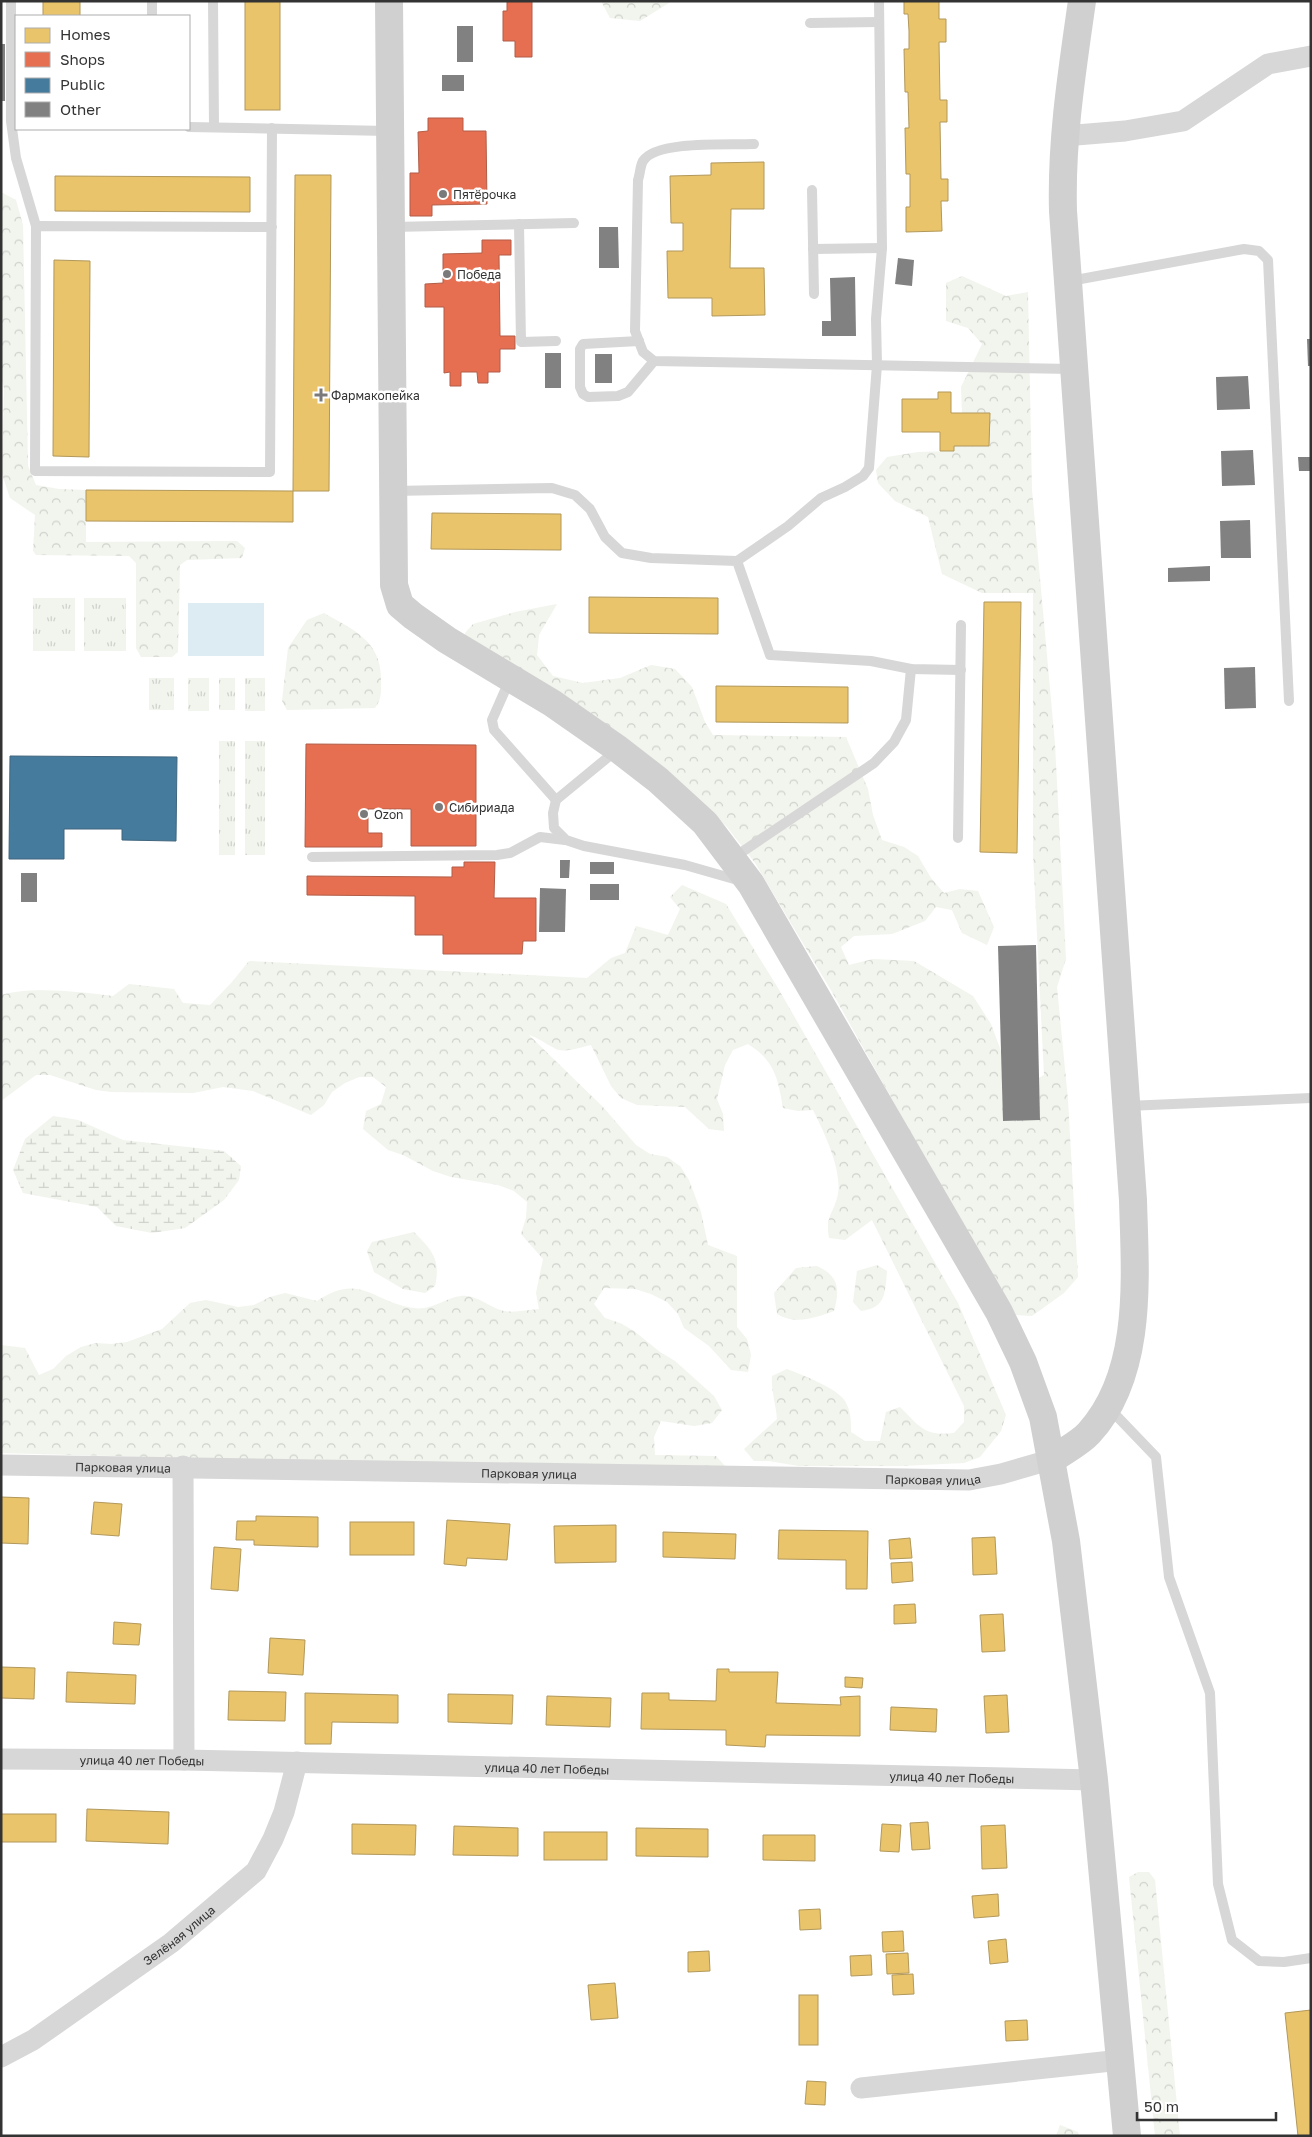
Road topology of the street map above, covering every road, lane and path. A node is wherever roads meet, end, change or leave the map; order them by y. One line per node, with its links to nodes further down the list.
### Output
1 (11, 1): 20 (lane)
2 (152, 1): 7 (lane)
3 (212, 1): 12 (lane)
4 (389, 1): 14 (street)
5 (879, 1): 8 (lane)
6 (1082, 1): 15 (street)
7 (152, 15)
8 (879, 22): 9 (lane); 23 (lane)
9 (810, 23)
10 (1311, 56): 15 (street)
11 (190, 127): 12 (lane)
12 (214, 127): 13 (lane)
13 (272, 128): 14 (lane); 21 (lane)
14 (389, 131): 22 (street)
15 (1064, 136): 25 (street)
16 (754, 144): 28 (lane)
17 (812, 190): 24 (lane)
18 (574, 223): 19 (lane)
19 (519, 224): 22 (lane); 27 (lane)
20 (36, 226): 21 (lane); 21 (lane)
21 (272, 227)
22 (391, 227): 32 (street)
23 (882, 248): 24 (lane); 30 (lane)
24 (813, 249): 26 (lane)
25 (1069, 281): 31 (street); 38 (lane)
26 (814, 294)
27 (556, 341)
28 (639, 341): 29 (lane); 29 (lane)
29 (654, 361): 30 (lane)
30 (877, 365): 31 (lane); 33 (lane)
31 (1076, 369): 47 (street)
32 (392, 491): 33 (lane); 37 (street)
33 (737, 561): 35 (lane)
34 (962, 625): 36 (lane)
35 (911, 669): 36 (lane); 44 (lane)
36 (960, 670): 41 (lane)
37 (510, 678): 39 (street); 40 (lane)
38 (1289, 701)
39 (618, 749): 40 (lane); 44 (street)
40 (556, 800): 42 (lane)
41 (958, 838)
42 (566, 840): 43 (lane); 45 (lane)
43 (312, 857)
44 (732, 858): 45 (street)
45 (750, 884): 49 (street)
46 (1311, 1098): 47 (lane)
47 (1126, 1106): 48 (street)
48 (1108, 1408): 49 (street); 56 (lane)
49 (1052, 1459): 51 (street, Парковая улица); 55 (street)
50 (1, 1465): 51 (street, Парковая улица)
51 (182, 1466): 53 (street)
52 (1, 1759): 53 (street, улица 40 лет Победы)
53 (184, 1760): 54 (street, улица 40 лет Победы)
54 (297, 1762): 55 (street, улица 40 лет Победы); 57 (street, Зелёная улица)
55 (1094, 1780): 58 (street)
56 (1311, 1958)
57 (1, 2056)
58 (1121, 2060): 59 (street); 60 (street)
59 (861, 2088)
60 (1127, 2136)

